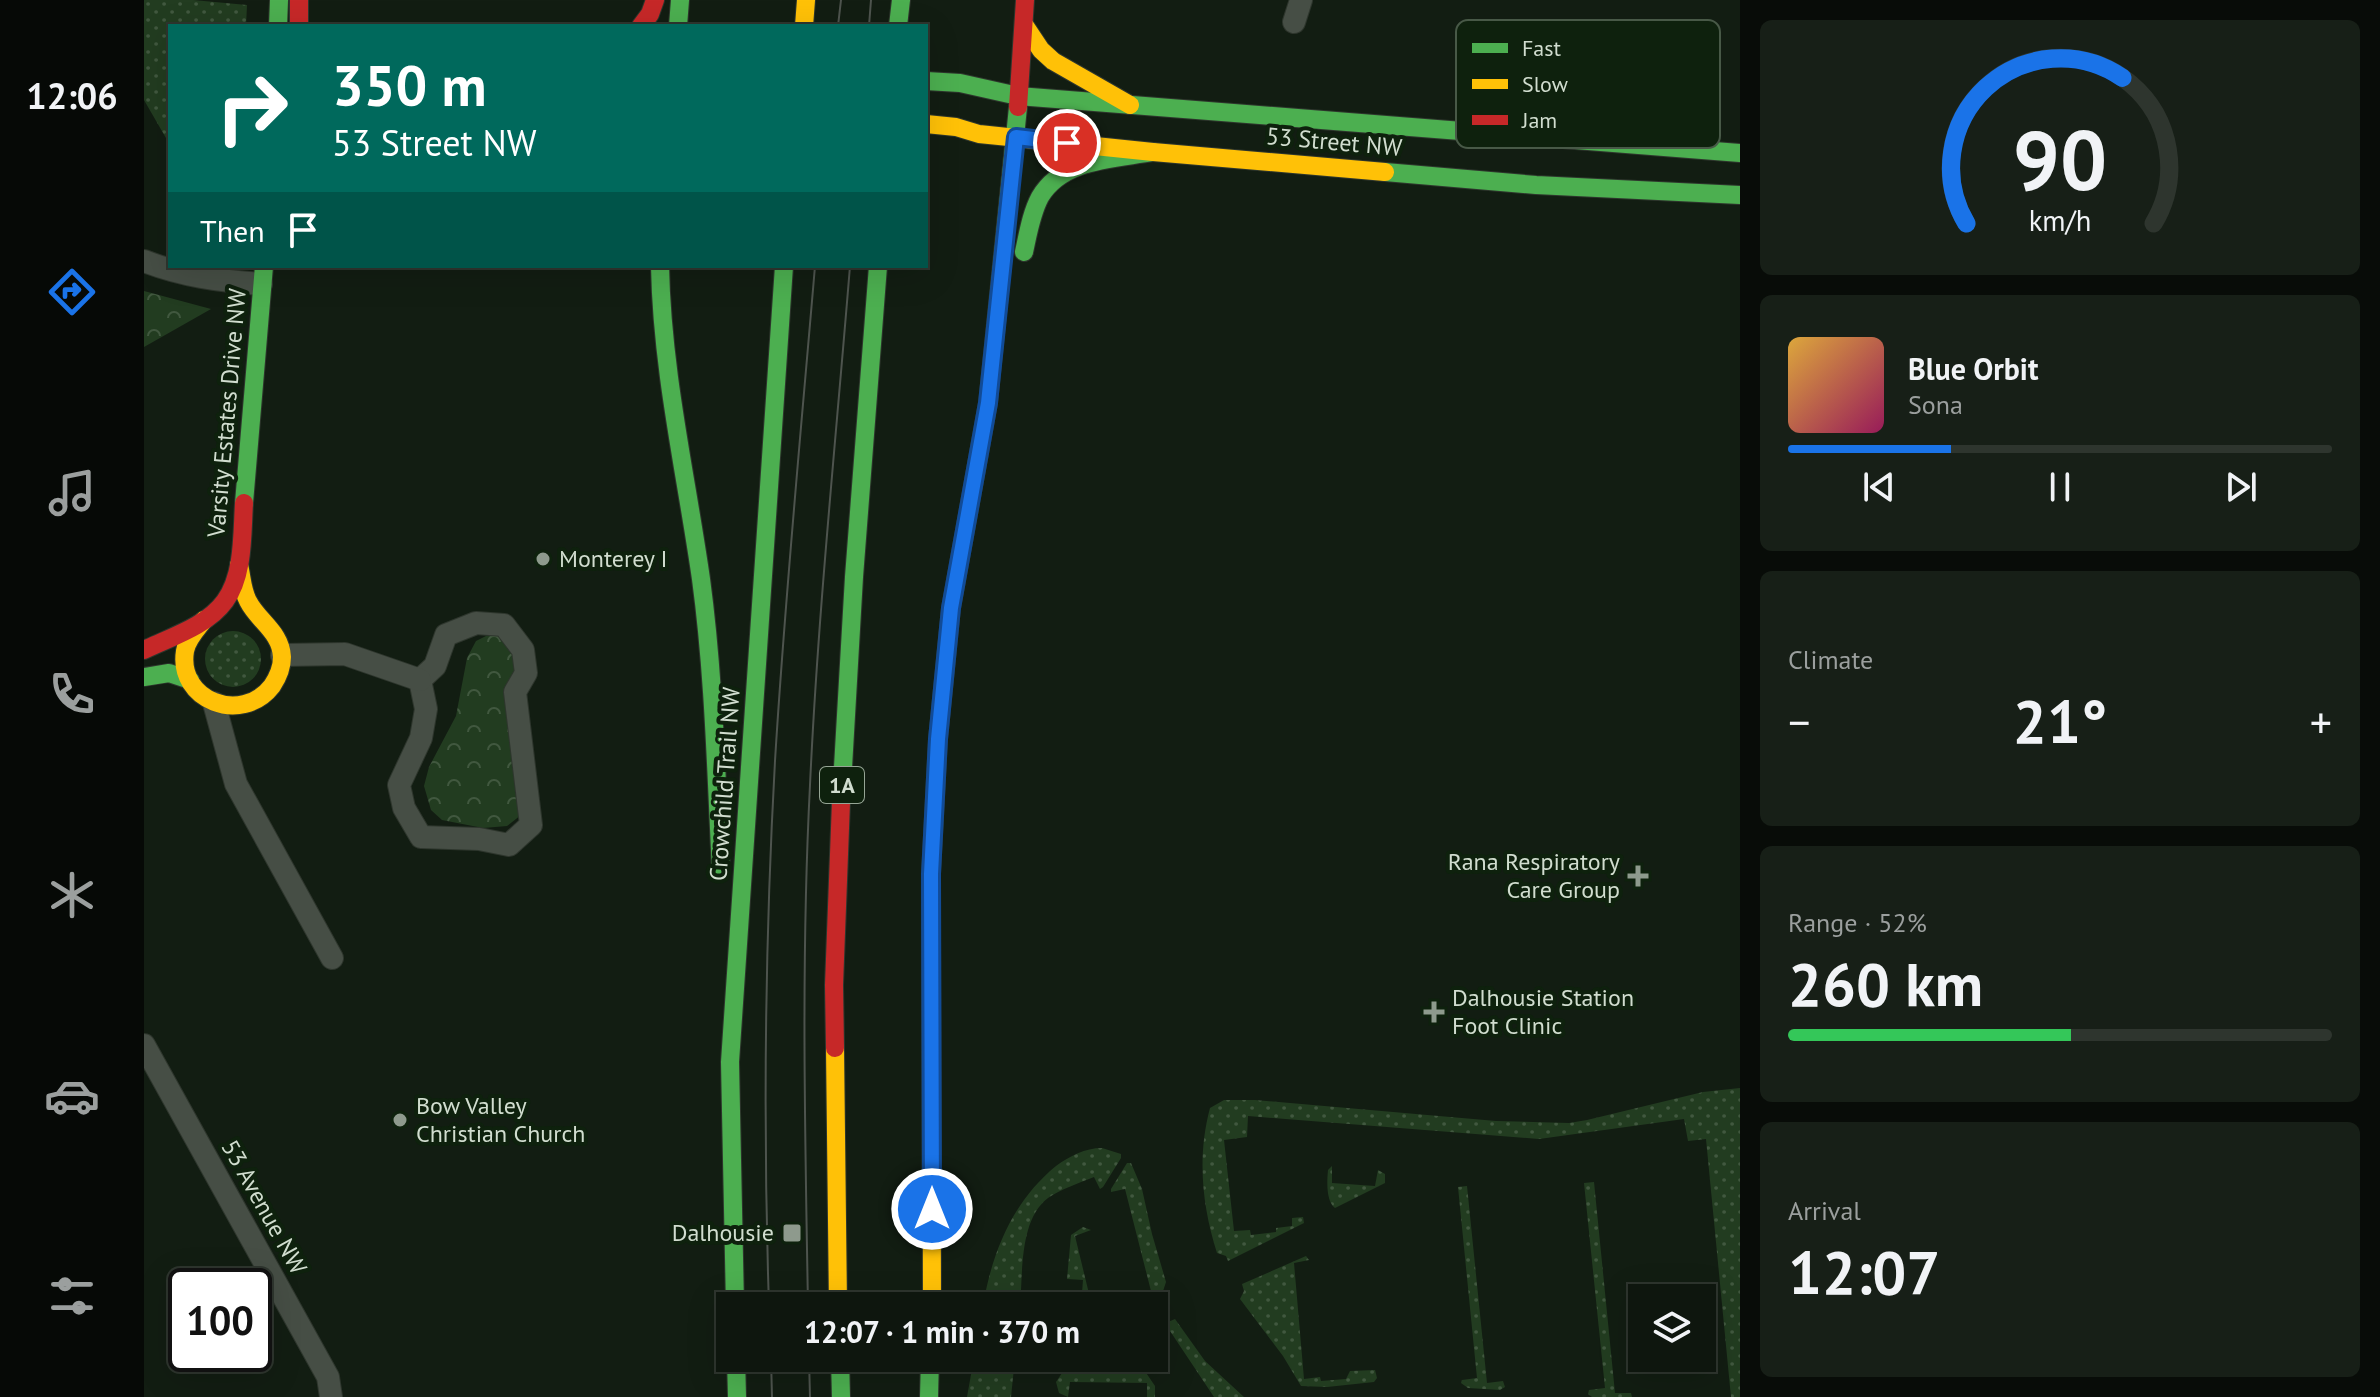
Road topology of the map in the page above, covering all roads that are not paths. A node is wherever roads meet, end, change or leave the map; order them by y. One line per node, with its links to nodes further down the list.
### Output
1 (279, 0): 8 (main road)
2 (299, 0): 9 (main road)
3 (655, 0): 10 (main road)
4 (680, 0): 11 (main road)
5 (806, 0): 12 (main road)
6 (901, 0): 13 (main road)
7 (1025, 0): 14 (main road)
8 (278, 24)
9 (299, 24)
10 (642, 24)
11 (678, 24)
12 (804, 24)
13 (898, 24)
14 (1025, 26): 16 (main road); 17 (main road)
15 (928, 81): 16 (main road, 53 Street NW)
16 (1018, 96): 17 (main road, 53 Street NW); 20 (main road)
17 (1130, 105): 19 (main road, 53 Street NW)
18 (928, 124): 20 (main road, 53 Street NW)
19 (1456, 131)
20 (1016, 137): 22 (main road, 53 Street NW); 32 (main road)
21 (1676, 148): 23 (main road, 53 Street NW)
22 (1153, 152): 24 (main road, 53 Street NW); 29 (main road)
23 (1740, 153)
24 (1740, 195)
25 (144, 261): 30 (street)
26 (660, 268): 45 (main road)
27 (784, 268): 45 (main road, Crowchild Trail NW)
28 (878, 268): 47 (main road, 1A)
29 (1021, 271)
30 (262, 275): 33 (main road, Varsity Estates Drive NW)
31 (1017, 300): 32 (main road)
32 (988, 403): 48 (main road)
33 (239, 563): 34 (main road, Varsity Estates Drive NW); 36 (main road, Varsity Estates Drive NW)
34 (204, 620): 35 (main road); 38 (main road)
35 (144, 650)
36 (282, 655): 39 (street); 41 (main road)
37 (144, 677): 38 (main road)
38 (190, 680): 40 (main road)
39 (420, 680): 39 (street)
40 (214, 703): 41 (main road); 42 (street)
41 (247, 705): 42 (street)
42 (224, 739): 43 (street)
43 (332, 958)
44 (144, 1045): 52 (street, 53 Avenue NW)
45 (730, 1062): 46 (main road, Crowchild Trail NW)
46 (735, 1292)
47 (838, 1292)
48 (932, 1292)
49 (736, 1372): 53 (main road)
50 (840, 1372): 54 (main road)
51 (930, 1372): 55 (main road)
52 (331, 1397)
53 (737, 1397)
54 (841, 1397)
55 (929, 1397)

